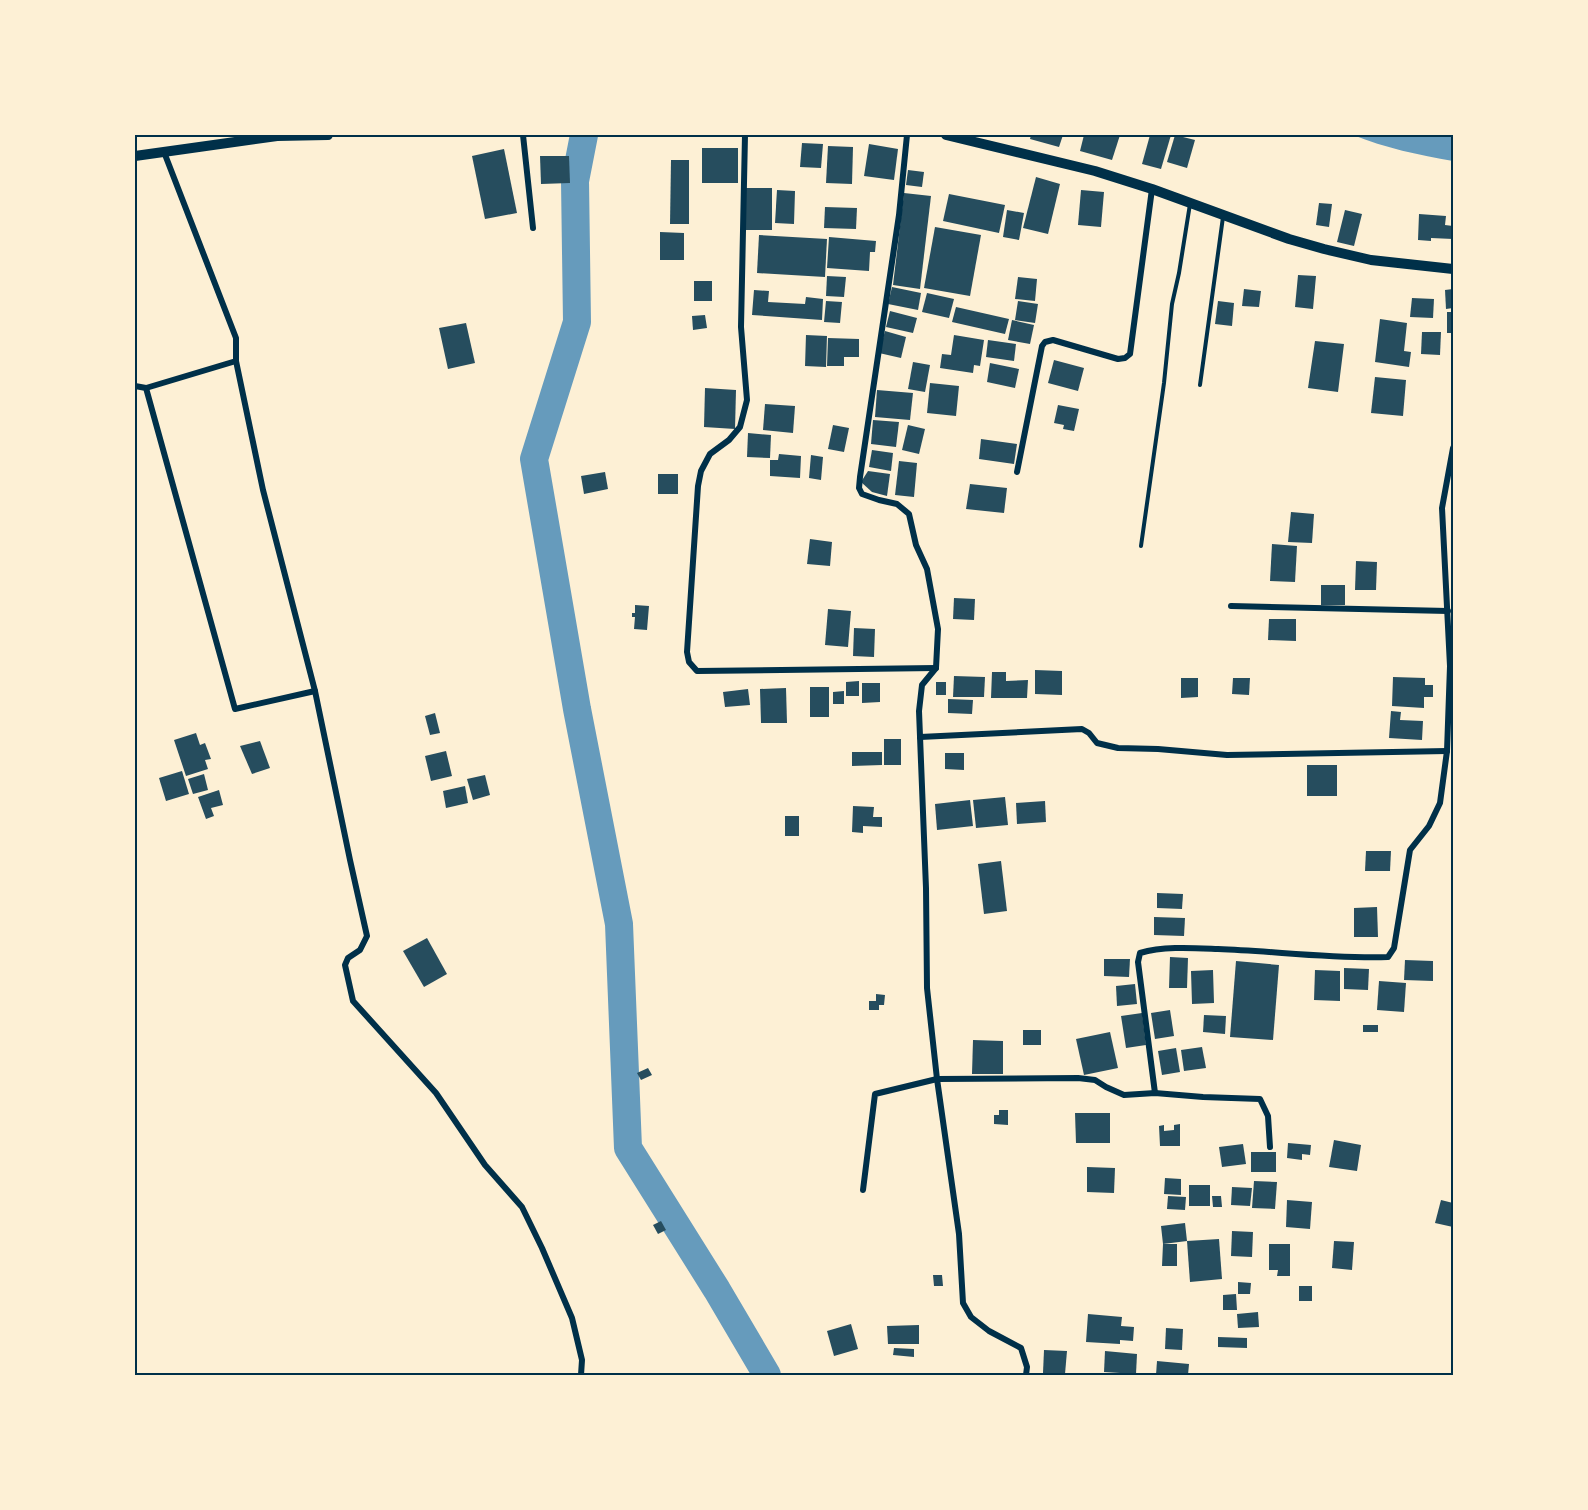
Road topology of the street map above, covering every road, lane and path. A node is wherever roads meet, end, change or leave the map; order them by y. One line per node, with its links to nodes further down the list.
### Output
1 (328, 135): 6 (main road)
2 (523, 135): 11 (street)
3 (745, 135): 22 (street)
4 (907, 135): 22 (street)
5 (946, 135): 8 (main road)
6 (164, 151): 7 (main road); 13 (street)
7 (135, 156)
8 (1152, 189): 9 (main road); 18 (street)
9 (1190, 203): 10 (main road); 19 (lane)
10 (1223, 215): 12 (main road); 14 (lane)
11 (533, 228)
12 (1453, 268)
13 (236, 361): 16 (street); 23 (street)
14 (1200, 385)
15 (135, 386): 16 (street)
16 (146, 388): 23 (street)
17 (1453, 448): 21 (street)
18 (1017, 472)
19 (1141, 546)
20 (1230, 606): 21 (street)
21 (1448, 611): 25 (street)
22 (936, 668): 24 (street)
23 (315, 691): 30 (street)
24 (920, 737): 25 (street); 26 (street)
25 (1447, 751): 27 (street)
26 (937, 1079): 27 (street); 29 (street); 31 (street)
27 (1155, 1093): 28 (street)
28 (1270, 1147)
29 (863, 1190)
30 (581, 1375)
31 (1026, 1375)

